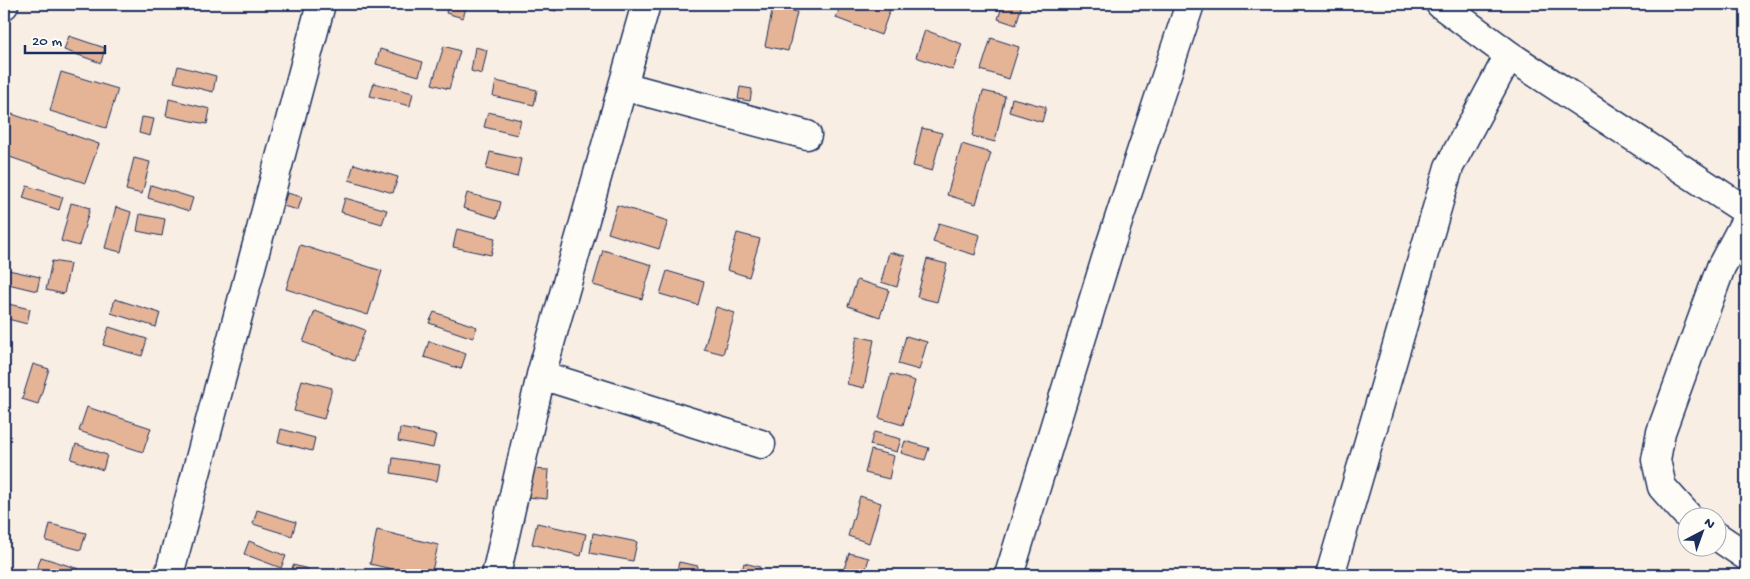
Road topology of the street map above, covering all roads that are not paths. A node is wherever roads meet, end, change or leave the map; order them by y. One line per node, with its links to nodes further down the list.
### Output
1 (321, 4): 15 (street)
2 (646, 4): 6 (street)
3 (1190, 4): 17 (street)
4 (1440, 4): 5 (street)
5 (1509, 55): 8 (street); 18 (street)
6 (623, 86): 7 (street); 10 (street)
7 (808, 135)
8 (1746, 211)
9 (1746, 220): 12 (street)
10 (541, 375): 11 (street); 16 (street)
11 (761, 444)
12 (1679, 506)
13 (1728, 544): 14 (street)
14 (1746, 556)
15 (169, 575)
16 (496, 575)
17 (1009, 575)
18 (1330, 575)

